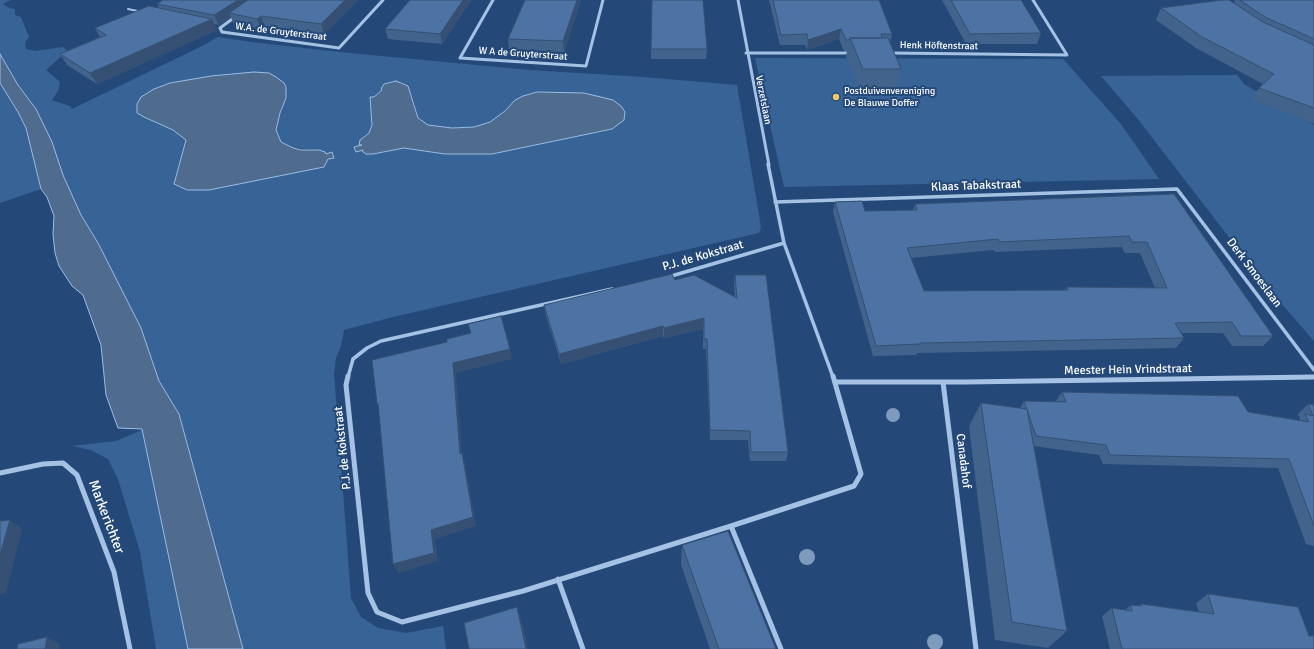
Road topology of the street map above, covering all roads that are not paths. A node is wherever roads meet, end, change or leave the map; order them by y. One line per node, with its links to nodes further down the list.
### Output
1 (383, 0): 10 (street, W.A. de Gruyterstraat)
2 (493, 0): 3 (street, W A de Gruyterstraat)
3 (603, 0)
4 (738, 0): 11 (street, Verzetslaan)
5 (1033, 0): 13 (street, Henk Höftenstraat)
6 (128, 9): 7 (lane)
7 (143, 12)
8 (237, 16): 10 (street)
9 (212, 26): 10 (lane)
10 (220, 28)
11 (746, 53): 12 (street); 15 (street, Verzetslaan)
12 (860, 53)
13 (884, 53)
14 (1177, 189): 15 (street, Klaas Tabakstraat); 19 (street, Derk Smoeslaan)
15 (775, 202): 16 (street)
16 (784, 243): 17 (street, P.J. de Kokstraat); 21 (street)
17 (665, 278)
18 (619, 288): 25 (street, P.J. de Kokstraat)
19 (1314, 370)
20 (1314, 377): 22 (street, Meester Hein Vrindstraat)
21 (835, 382): 22 (street); 24 (street)
22 (943, 382): 29 (street, Canadahof)
23 (0, 474): 26 (street, Markerichter)
24 (731, 526): 25 (street, P.J. de Kokstraat); 28 (street)
25 (558, 579): 27 (street)
26 (130, 649)
27 (583, 649)
28 (781, 649)
29 (976, 649)

